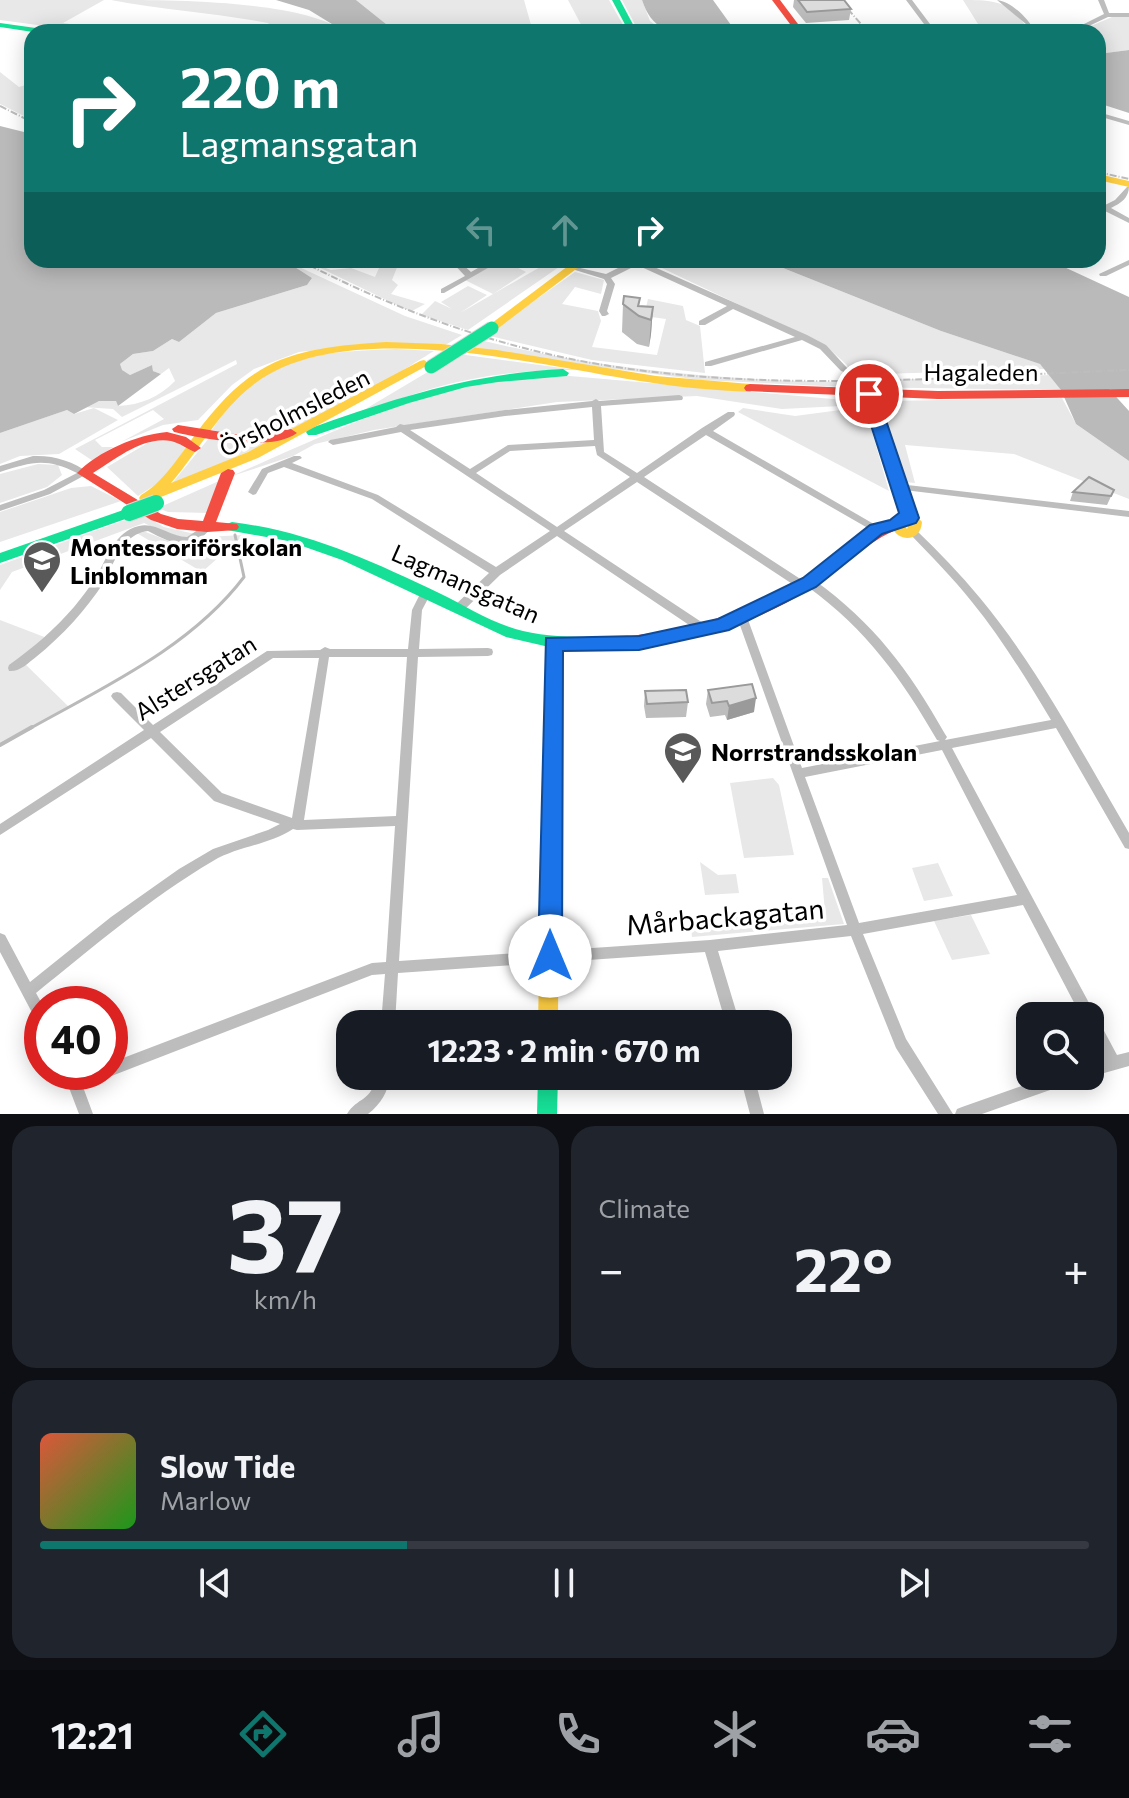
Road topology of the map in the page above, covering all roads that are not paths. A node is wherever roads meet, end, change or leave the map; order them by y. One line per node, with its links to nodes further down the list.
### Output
1 (616, 0): 8 (street)
2 (776, 0): 9 (street)
3 (909, 0): 10 (street)
4 (1000, 0): 11 (street)
5 (1101, 0): 6 (street)
6 (1107, 15): 7 (street); 12 (street)
7 (1129, 15)
8 (629, 24)
9 (794, 24)
10 (927, 24)
11 (1028, 24)
12 (1088, 24)
13 (0, 25): 14 (street)
14 (24, 28)
15 (1106, 116): 16 (street)
16 (1129, 123)
17 (1106, 181): 18 (street)
18 (1129, 186): 19 (street)
19 (1106, 206)
20 (1106, 210): 21 (street)
21 (1129, 221)
22 (1129, 262): 30 (street)
23 (462, 268): 29 (street)
24 (481, 268): 29 (street)
25 (562, 268): 49 (street, Örsholmsleden, bridge)
26 (585, 268): 31 (street)
27 (624, 268): 31 (street)
28 (653, 268): 33 (street)
29 (468, 274): 32 (street)
30 (1103, 274)
31 (607, 277): 34 (street)
32 (444, 291)
33 (734, 305): 35 (street); 36 (street)
34 (605, 314)
35 (702, 323)
36 (804, 337): 37 (street); 38 (street)
37 (708, 364)
38 (844, 369)
39 (642, 379): 41 (street, Hagaleden); 44 (street); 49 (street)
40 (1129, 393): 41 (street, Hagaleden)
41 (869, 394): 62 (street)
42 (679, 398): 43 (street)
43 (596, 402): 46 (street); 53 (street)
44 (219, 413): 47 (street); 50 (street)
45 (731, 414): 48 (street)
46 (400, 427): 51 (street); 60 (street)
47 (178, 429): 50 (street); 52 (street)
48 (705, 430): 61 (street); 70 (street)
49 (308, 431): 50 (street); 59 (street, Örsholmsleden); 64 (street, Örsholmsleden)
50 (206, 434): 54 (street)
51 (333, 442)
52 (138, 443): 54 (street); 58 (street)
53 (600, 443): 60 (street); 61 (street)
54 (195, 448): 64 (street)
55 (297, 458): 56 (street)
56 (285, 464): 63 (street); 74 (street)
57 (0, 469): 58 (street, Lagmansgatan)
58 (84, 473): 65 (street); 69 (street, Lagmansgatan)
59 (228, 473): 64 (street, Örsholmsleden); 69 (street)
60 (469, 474): 71 (street)
61 (636, 476): 71 (street); 75 (street)
62 (899, 487): 67 (street); 68 (street)
63 (253, 492)
64 (151, 501): 66 (street, Örsholmsleden)
65 (0, 508)
66 (126, 510): 72 (street, Örsholmsleden); 73 (street, Örsholmsleden)
67 (1129, 514)
68 (906, 525): 70 (street, Lagmansgatan); 86 (street)
69 (207, 527): 76 (street, Lagmansgatan); 84 (street)
70 (876, 529): 75 (street, Lagmansgatan)
71 (554, 531): 74 (street); 79 (street)
72 (0, 549)
73 (0, 558)
74 (496, 572): 77 (street)
75 (807, 584): 78 (street, Lagmansgatan); 88 (street)
76 (426, 593): 77 (street, Lagmansgatan); 82 (street)
77 (458, 609): 80 (street, Lagmansgatan)
78 (742, 617): 79 (street, Lagmansgatan); 89 (street)
79 (705, 630): 80 (street, Lagmansgatan)
80 (553, 643): 98 (street)
81 (325, 651): 82 (street, Alstersgatan); 87 (street, Alstersgatan); 91 (street)
82 (413, 651): 83 (street, Alstersgatan); 90 (street)
83 (488, 652)
84 (13, 668)
85 (117, 696): 87 (street)
86 (1058, 723): 88 (street); 93 (street)
87 (150, 731): 91 (street); 92 (street, Alstersgatan)
88 (944, 742): 89 (street); 94 (street)
89 (799, 773): 95 (street)
90 (400, 821): 91 (street); 99 (street)
91 (294, 824): 101 (street)
92 (0, 830)
93 (1129, 844)
94 (1025, 899): 95 (street, Mårbackagatan); 102 (street)
95 (855, 930): 97 (street, Mårbackagatan); 120 (street)
96 (0, 939): 100 (street)
97 (710, 946): 98 (street, Mårbackagatan); 105 (street)
98 (550, 956): 99 (street, Mårbackagatan); 104 (street)
99 (393, 966): 103 (street); 108 (street, Mårbackagatan)
100 (26, 986)
101 (36, 986)
102 (1080, 1002)
103 (389, 1010)
104 (548, 1010)
105 (729, 1010)
106 (1104, 1045): 109 (street)
107 (1129, 1059): 109 (street)
108 (128, 1063)
109 (1114, 1063): 110 (street)
110 (1104, 1066)
111 (77, 1090): 116 (street)
112 (379, 1090): 117 (street)
113 (548, 1090): 118 (street)
114 (751, 1090): 119 (street)
115 (1030, 1090): 121 (street)
116 (86, 1114)
117 (354, 1114)
118 (547, 1114)
119 (757, 1114)
120 (946, 1114)
121 (962, 1114)

